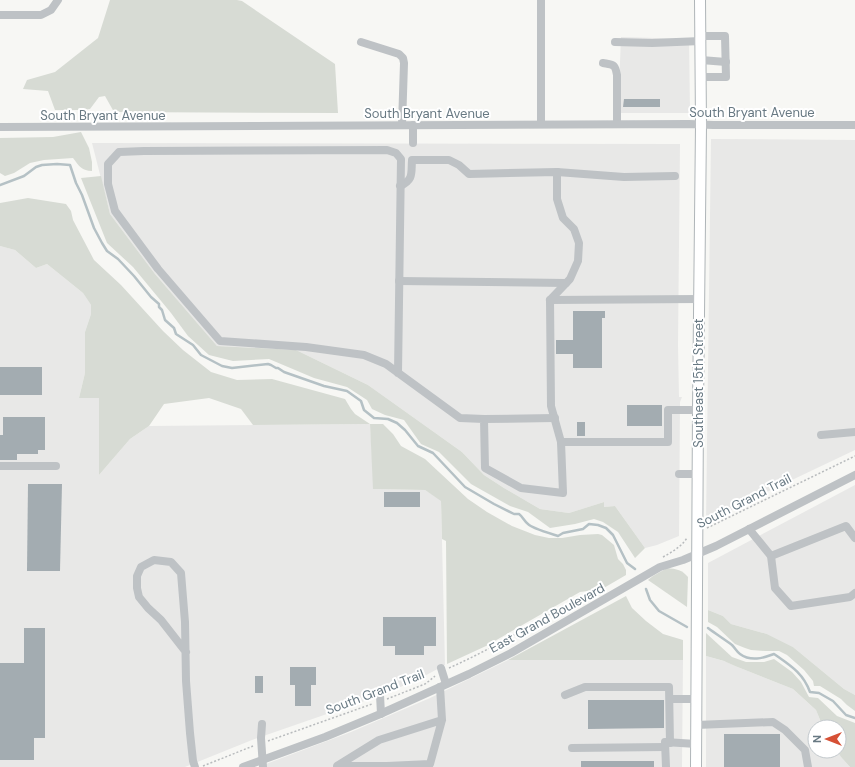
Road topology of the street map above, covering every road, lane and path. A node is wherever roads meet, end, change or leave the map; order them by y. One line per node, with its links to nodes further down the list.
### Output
1 (58, 0): 4 (street)
2 (541, 0): 12 (street)
3 (700, 0): 5 (main road, Southeast 15th Street)
4 (0, 15)
5 (701, 39): 7 (street); 8 (main road, Southeast 15th Street); 9 (street)
6 (361, 42): 14 (street)
7 (615, 42)
8 (701, 60): 9 (street); 11 (main road, Southeast 15th Street)
9 (726, 62): 11 (street)
10 (603, 63): 13 (street)
11 (701, 77): 16 (main road, Southeast 15th Street)
12 (541, 124): 13 (street, South Bryant Avenue); 15 (street, South Bryant Avenue)
13 (617, 124): 16 (street, South Bryant Avenue)
14 (402, 125): 15 (street, South Bryant Avenue); 18 (street, South Bryant Avenue)
15 (413, 125): 19 (street)
16 (701, 125): 17 (street, South Bryant Avenue); 25 (main road, Southeast 15th Street)
17 (855, 125)
18 (0, 127)
19 (413, 144)
20 (557, 172): 21 (street); 22 (street); 24 (street)
21 (675, 176)
22 (400, 186): 23 (street); 27 (street)
23 (399, 282): 24 (street); 27 (street)
24 (566, 283): 26 (street)
25 (699, 299): 26 (street); 28 (main road, Southeast 15th Street)
26 (550, 300): 29 (street)
27 (398, 373): 30 (street)
28 (698, 410): 33 (street); 38 (main road, Southeast 15th Street)
29 (555, 418): 30 (street); 33 (street)
30 (484, 419): 33 (street)
31 (855, 432): 32 (street)
32 (821, 435)
33 (561, 442)
34 (855, 456): 41 (path, South Grand Trail)
35 (0, 466): 36 (street)
36 (56, 466)
37 (679, 474): 38 (street)
38 (697, 474): 41 (main road, Southeast 15th Street)
39 (855, 475): 40 (street, East Grand Boulevard)
40 (749, 529): 43 (street, East Grand Boulevard); 44 (street)
41 (698, 534): 43 (main road, Southeast 15th Street); 45 (path, South Grand Trail)
42 (855, 538): 44 (street)
43 (697, 554): 50 (street, East Grand Boulevard); 54 (main road, Southeast 15th Street)
44 (771, 556): 47 (street)
45 (661, 558)
46 (603, 591): 49 (path, South Grand Trail)
47 (855, 593)
48 (186, 652): 48 (street); 64 (street)
49 (441, 670): 50 (street); 52 (path, South Grand Trail)
50 (443, 686): 55 (street, East Grand Boulevard); 56 (street)
51 (565, 695): 53 (street)
52 (380, 698): 55 (street); 59 (path, South Grand Trail)
53 (670, 699): 54 (street); 61 (street)
54 (697, 699): 58 (main road, Southeast 15th Street)
55 (381, 714): 63 (street, East Grand Boulevard)
56 (442, 720): 56 (street)
57 (262, 724): 59 (street)
58 (696, 725): 60 (main road, Southeast 15th Street); 69 (street)
59 (262, 743): 63 (street); 65 (path, South Grand Trail)
60 (696, 744): 61 (street); 68 (main road, Southeast 15th Street)
61 (668, 745): 62 (street); 67 (street)
62 (572, 748)
63 (263, 764): 66 (street, East Grand Boulevard)
64 (195, 767)
65 (201, 767)
66 (243, 767)
67 (666, 767)
68 (696, 767)
69 (808, 767)

